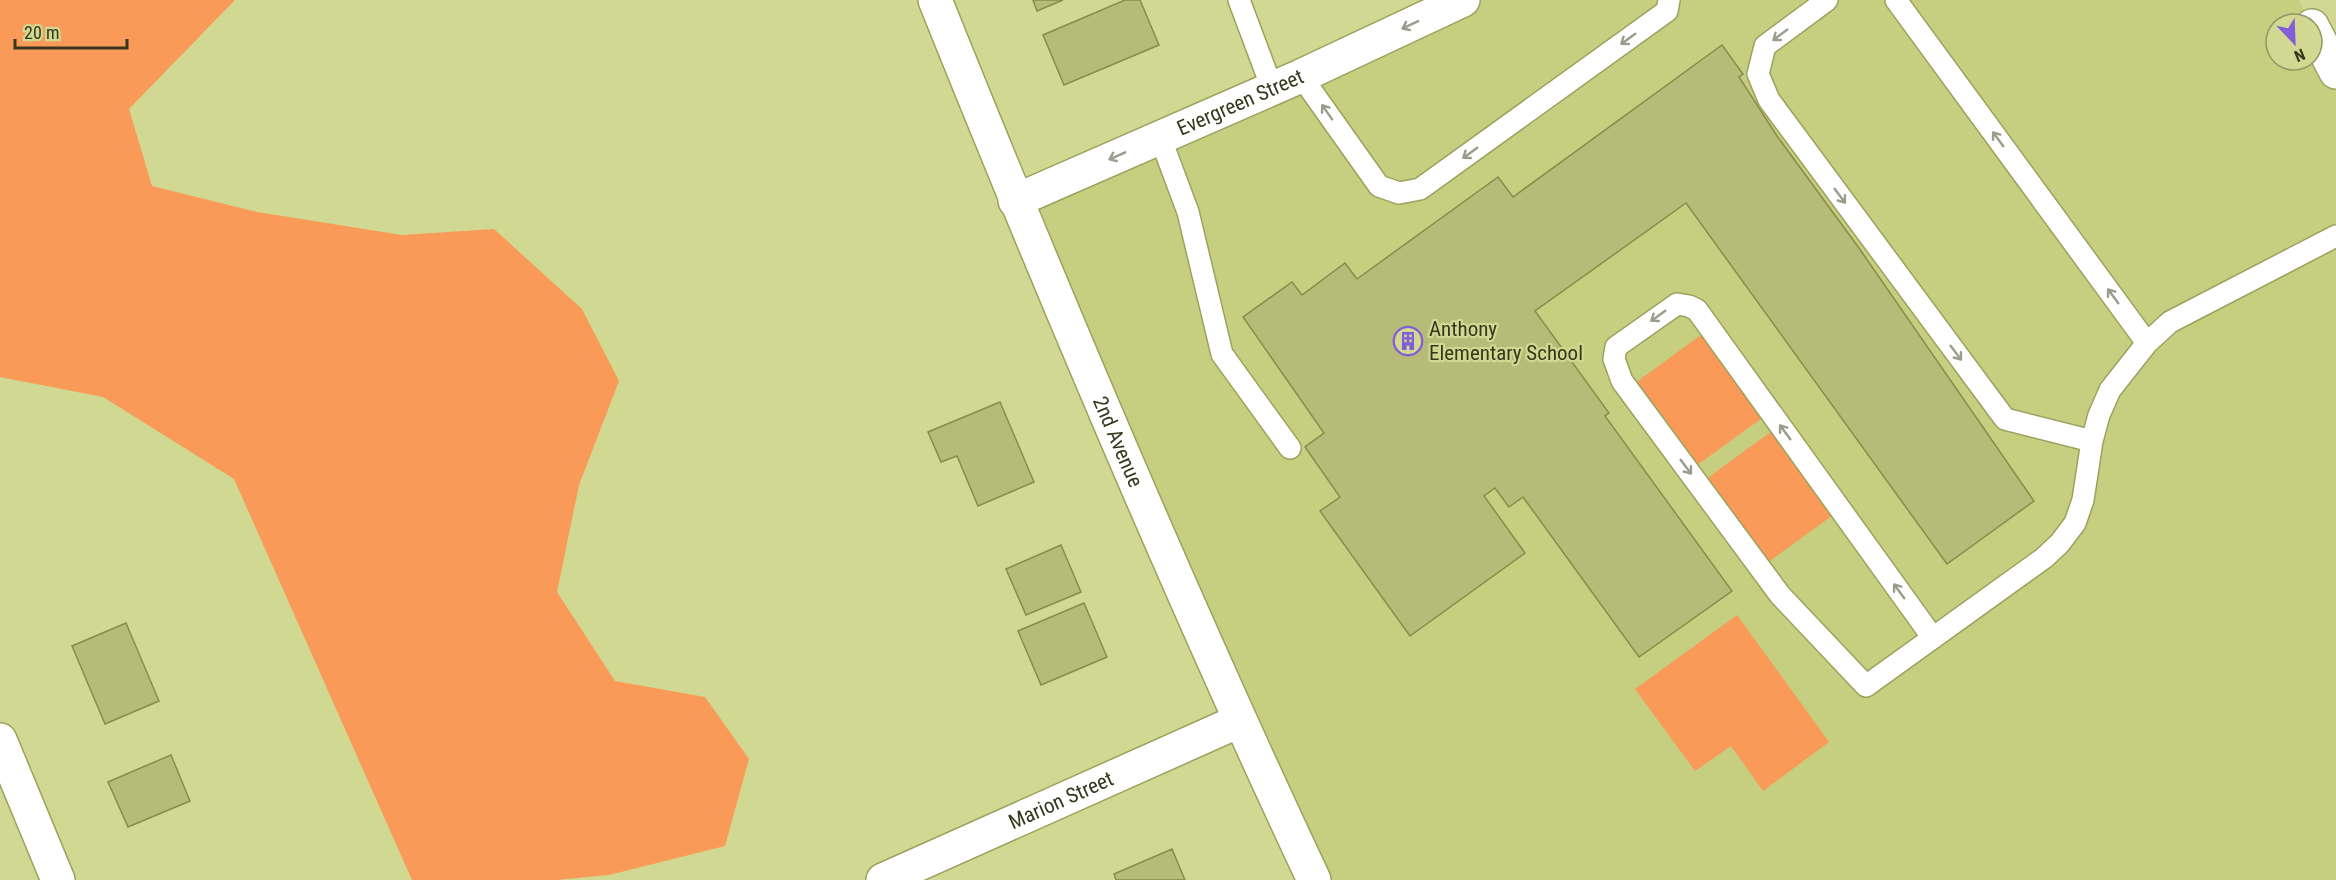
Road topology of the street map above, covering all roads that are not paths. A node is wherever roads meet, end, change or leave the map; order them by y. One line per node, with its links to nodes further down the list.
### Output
1 (935, 0): 11 (street, 2nd Avenue)
2 (1239, 0): 9 (lane)
3 (1463, 0): 9 (street, Evergreen Street, one-way to 9)
4 (1669, 0): 9 (lane, one-way to 9)
5 (1827, 0): 14 (lane, one-way to 14)
6 (1896, 0): 13 (lane, one-way to 6)
7 (2324, 48): 8 (street)
8 (2336, 72)
9 (1287, 82): 10 (street, Evergreen Street)
10 (1160, 137): 11 (street, Evergreen Street, one-way to 11); 15 (lane)
11 (1016, 201): 17 (street, 2nd Avenue)
12 (2336, 236): 13 (lane)
13 (2147, 343): 14 (lane)
14 (2092, 441): 16 (lane)
15 (1290, 448)
16 (1934, 638): 16 (lane, one-way to 16)
17 (1239, 721): 20 (street, Marion Street); 21 (street, 2nd Avenue)
18 (0, 740): 19 (street)
19 (58, 880)
20 (883, 880)
21 (1314, 880)

